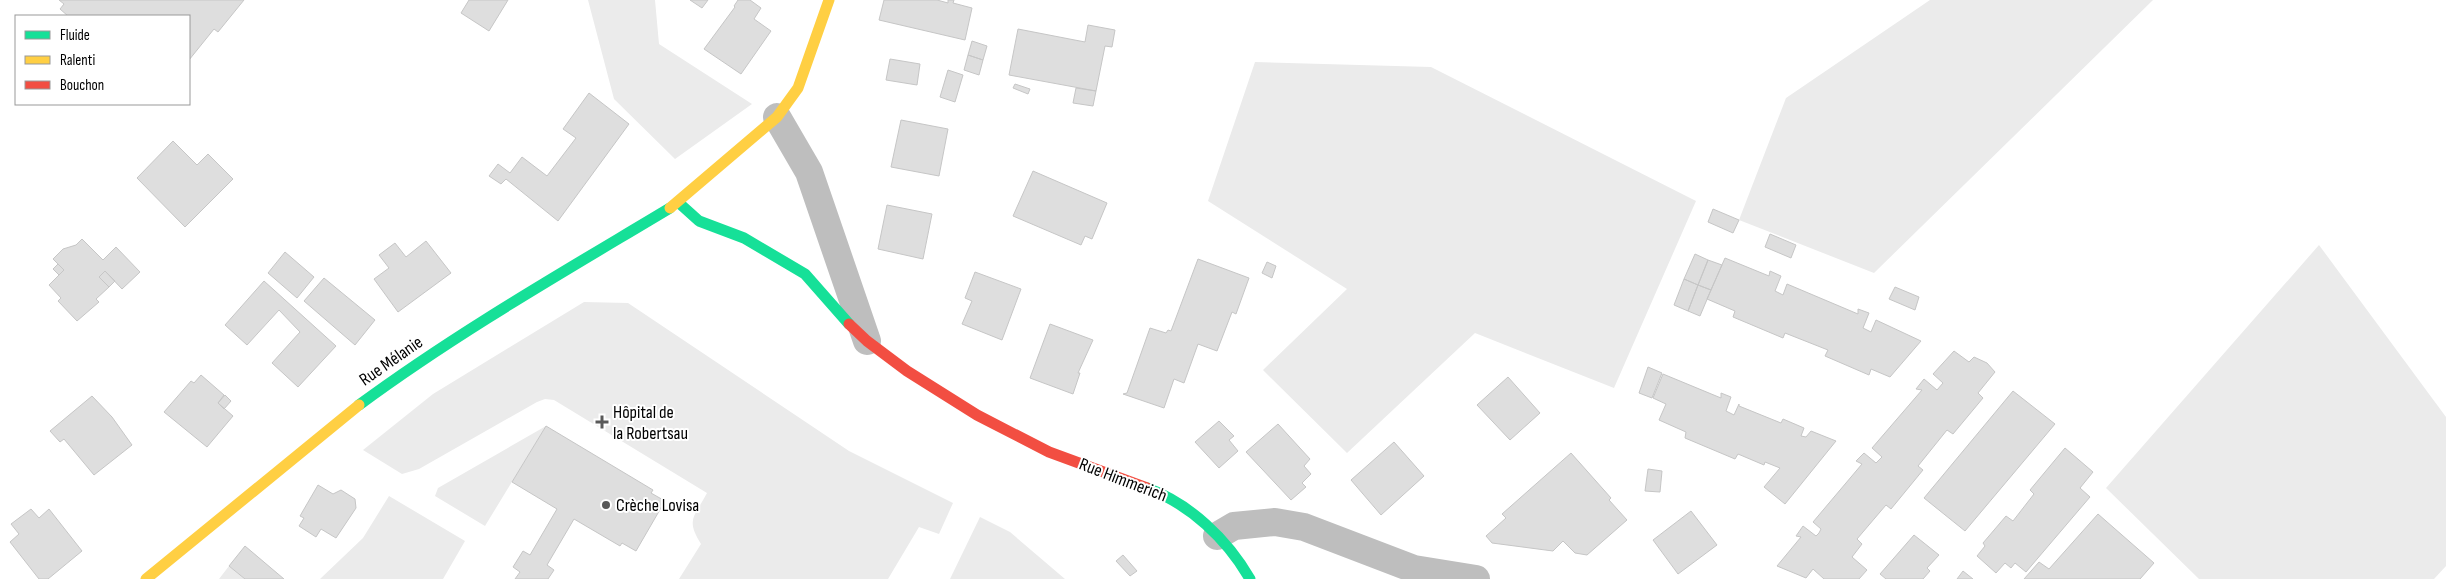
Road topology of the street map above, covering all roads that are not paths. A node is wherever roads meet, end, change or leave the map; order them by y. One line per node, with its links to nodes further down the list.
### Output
1 (829, 0): 2 (street)
2 (777, 117): 3 (street, Rue Mélanie); 4 (street)
3 (679, 203): 4 (street, Rue Himmerich); 6 (street, Rue Mélanie)
4 (867, 341): 5 (street, Rue Himmerich)
5 (1217, 536): 7 (street, Rue Himmerich); 8 (street)
6 (146, 579)
7 (1250, 579)
8 (1476, 579)

